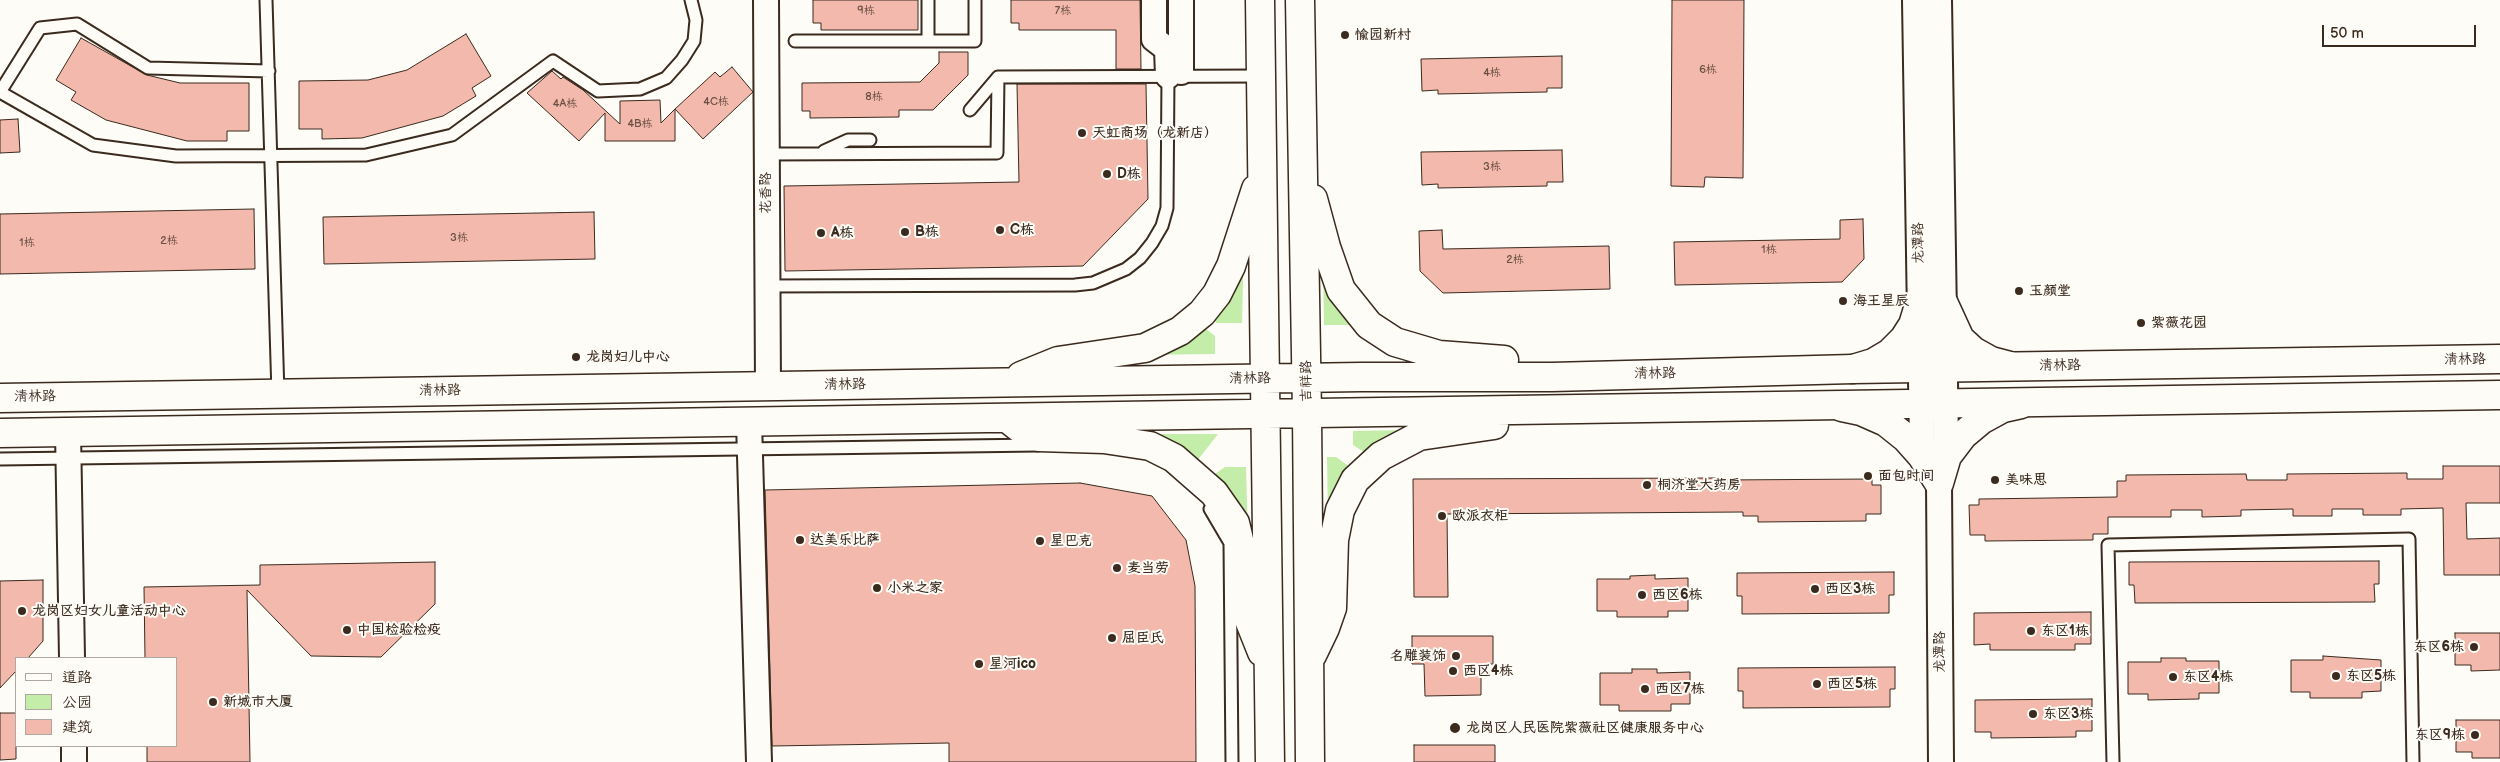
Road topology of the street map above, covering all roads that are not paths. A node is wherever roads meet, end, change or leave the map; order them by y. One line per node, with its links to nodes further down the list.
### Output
1 (266, 0): 14 (lane)
2 (691, 0): 23 (lane)
3 (766, 0): 22 (street, 花香路)
4 (928, 0): 13 (lane)
5 (975, 0): 13 (lane)
6 (1154, 0): 15 (street)
7 (1181, 0): 15 (street)
8 (1260, 0): 16 (main road)
9 (1300, 0): 24 (main road, 吉祥路)
10 (1915, 0): 27 (street, 龙潭路)
11 (1939, 0): 27 (street, 龙潭路)
12 (795, 41): 13 (lane)
13 (928, 41)
14 (269, 71): 18 (lane); 23 (lane)
15 (1175, 76): 16 (lane); 17 (lane); 26 (lane)
16 (1261, 76): 25 (main road)
17 (998, 77): 19 (lane); 21 (lane)
18 (0, 92): 23 (lane)
19 (970, 110)
20 (870, 140): 21 (lane)
21 (820, 153): 22 (lane)
22 (766, 154): 26 (street, 花香路)
23 (271, 157): 38 (lane)
24 (1302, 172): 32 (main road); 34 (main road, 吉祥路)
25 (1262, 173): 33 (main road); 35 (main road)
26 (766, 286): 37 (street, 花香路)
27 (1932, 302): 29 (main road); 30 (street, 龙潭路); 31 (main road)
28 (2500, 359): 29 (main road, 清林路)
29 (2012, 367): 30 (main road, 清林路)
30 (1933, 368): 31 (main road, 清林路); 42 (street, 龙潭路)
31 (1852, 369): 32 (main road, 清林路)
32 (1552, 377): 34 (main road, 清林路)
33 (1265, 378): 34 (main road, 清林路); 35 (main road, 清林路); 46 (main road)
34 (1307, 378): 45 (main road, 吉祥路)
35 (1009, 382): 36 (main road, 清林路)
36 (939, 383): 37 (main road, 清林路); 48 (main road)
37 (768, 386): 38 (main road, 清林路)
38 (278, 394): 40 (main road, 清林路)
39 (2500, 394): 41 (main road)
40 (0, 398)
41 (2031, 402): 42 (main road); 54 (main road)
42 (1933, 403): 43 (main road); 54 (street, 龙潭路)
43 (1834, 405): 44 (main road); 54 (main road)
44 (1552, 409): 45 (main road); 56 (main road)
45 (1307, 413): 46 (main road); 56 (main road, 吉祥路)
46 (1265, 414): 47 (main road); 57 (main road)
47 (1006, 418): 48 (main road); 57 (main road)
48 (881, 420): 49 (main road)
49 (749, 422): 51 (main road); 52 (street)
50 (0, 433): 51 (main road)
51 (68, 445): 52 (lane); 53 (lane); 55 (street)
52 (750, 449): 60 (street); 61 (lane)
53 (0, 459)
54 (1939, 483): 64 (street, 龙潭路)
55 (72, 657)
56 (1309, 660): 63 (main road, 吉祥路)
57 (1268, 665): 62 (main road)
58 (74, 747): 59 (street)
59 (74, 762)
60 (759, 762)
61 (1232, 762)
62 (1270, 762)
63 (1310, 762)
64 (1941, 762)
65 (2113, 762): 66 (lane)
66 (2414, 762)

